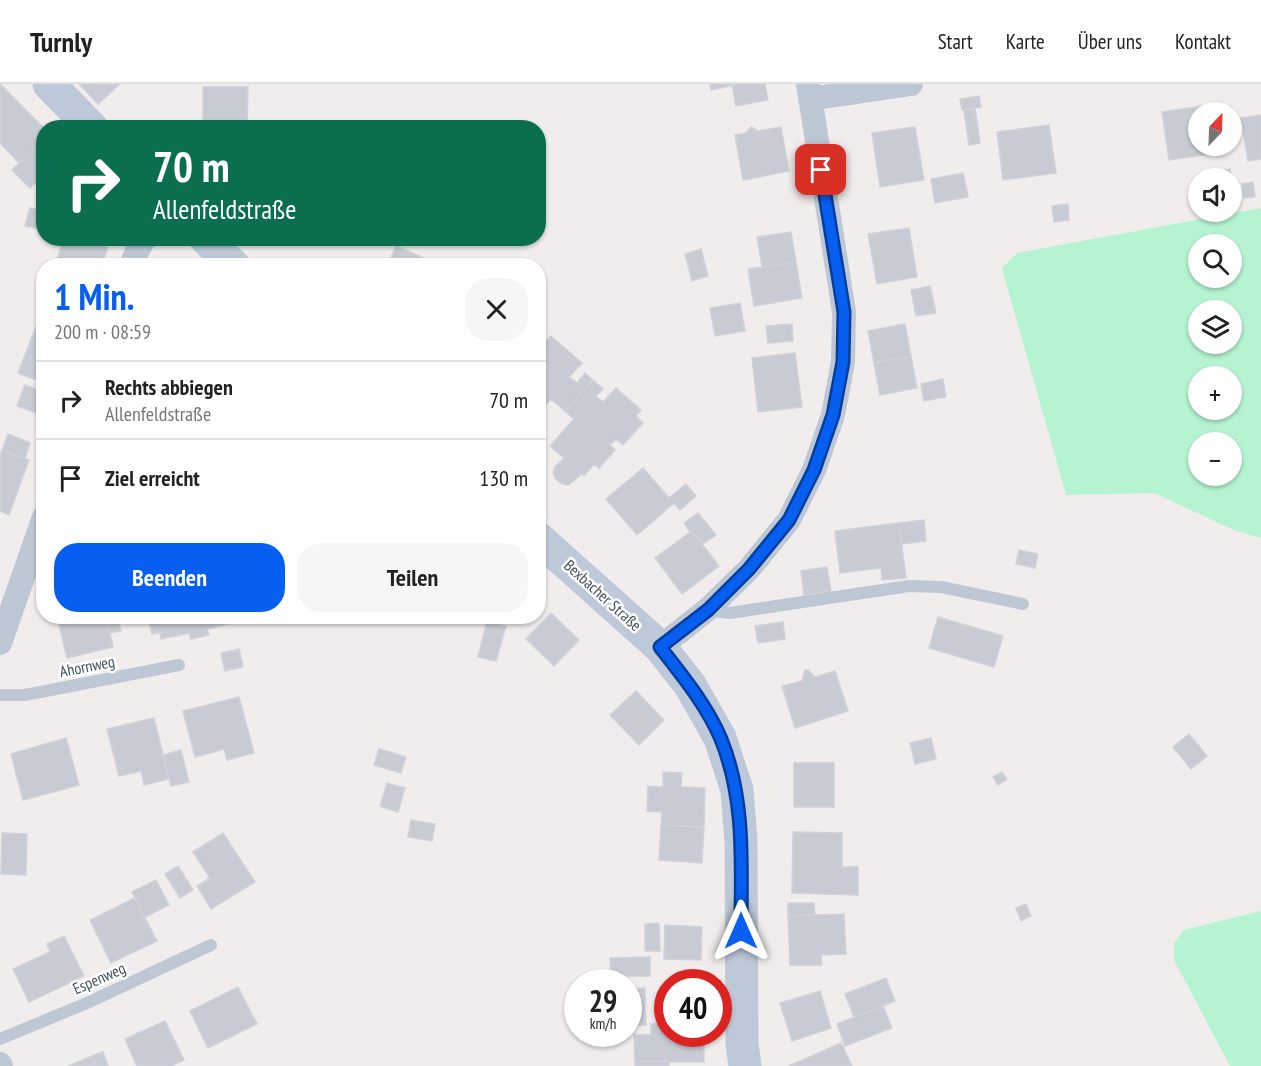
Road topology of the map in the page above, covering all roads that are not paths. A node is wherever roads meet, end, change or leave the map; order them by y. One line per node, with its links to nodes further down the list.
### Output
1 (49, 84): 4 (street)
2 (911, 84): 3 (street)
3 (809, 92): 10 (street)
4 (84, 120)
5 (213, 246): 6 (street)
6 (226, 258)
7 (36, 540): 11 (street)
8 (546, 545): 12 (street, Bexbacher Straße)
9 (1023, 604): 10 (lane)
10 (708, 610): 12 (street)
11 (0, 643)
12 (660, 647): 17 (street, Bexbacher Straße)
13 (179, 664): 14 (lane, Ahornweg)
14 (0, 694)
15 (210, 945): 16 (lane, Espenweg)
16 (0, 1039)
17 (745, 1066)

